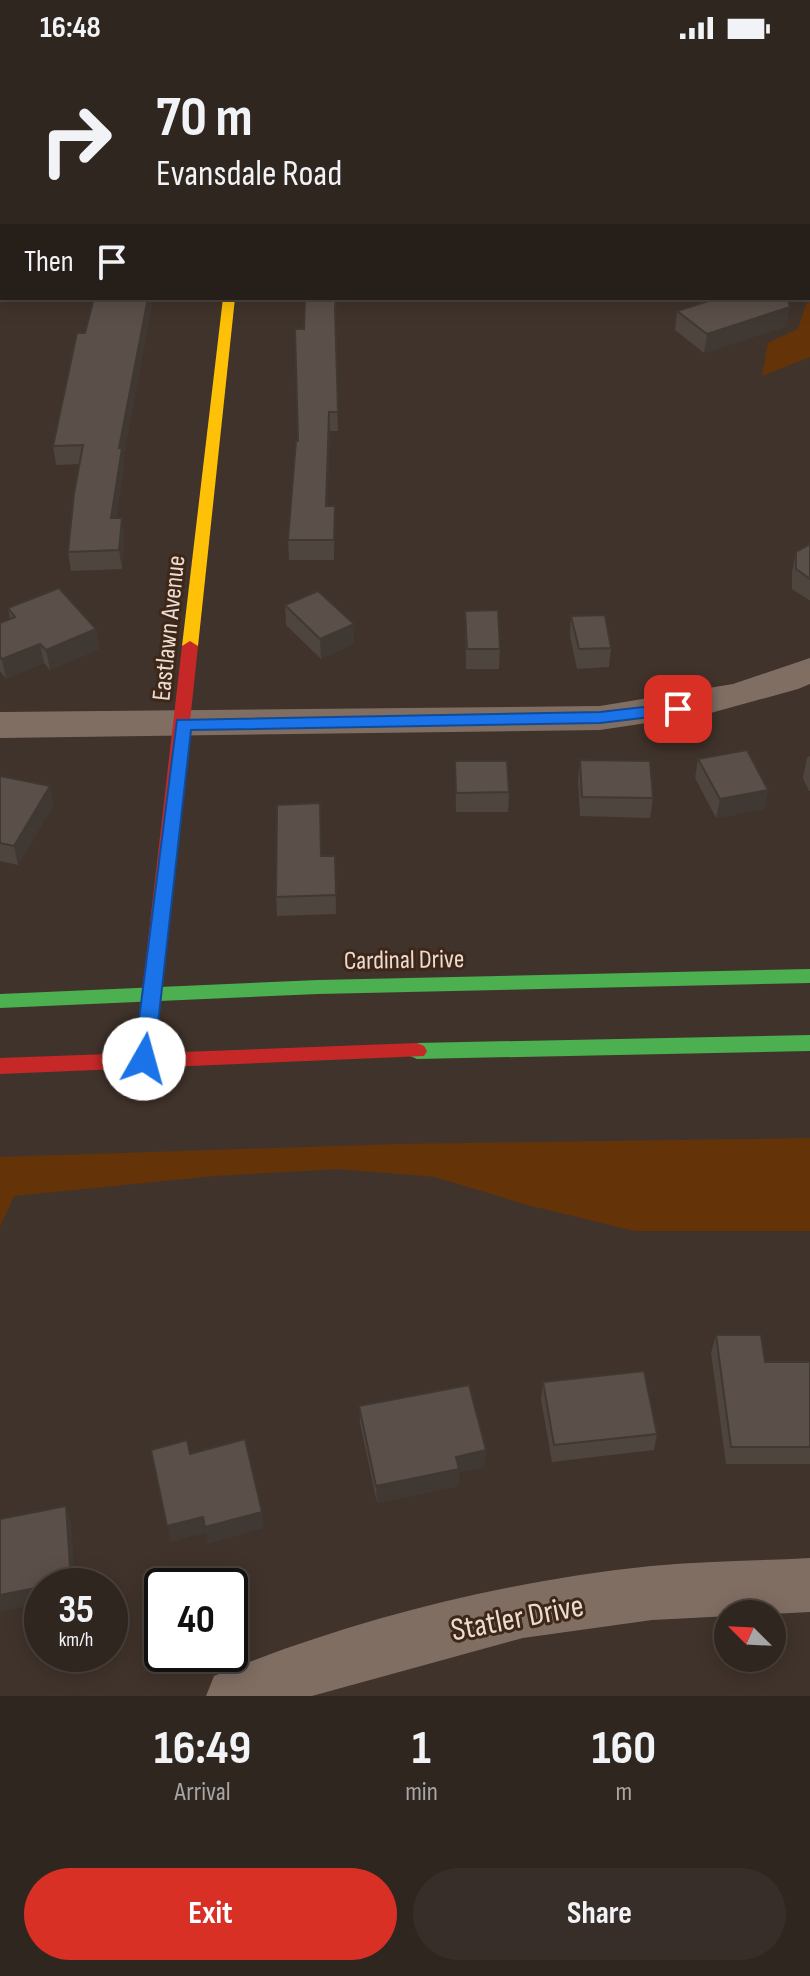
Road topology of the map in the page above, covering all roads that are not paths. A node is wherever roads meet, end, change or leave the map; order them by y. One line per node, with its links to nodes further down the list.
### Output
1 (229, 300): 3 (main road, Eastlawn Avenue)
2 (810, 670): 3 (street)
3 (183, 724): 4 (street); 6 (main road, Eastlawn Avenue)
4 (0, 725)
5 (810, 976): 6 (main road, Cardinal Drive)
6 (152, 994): 7 (main road, Cardinal Drive); 9 (main road, Eastlawn Avenue)
7 (0, 1001)
8 (810, 1043): 9 (main road)
9 (144, 1059): 10 (main road)
10 (0, 1066)
11 (810, 1585): 12 (street, Statler Drive)
12 (234, 1696)

